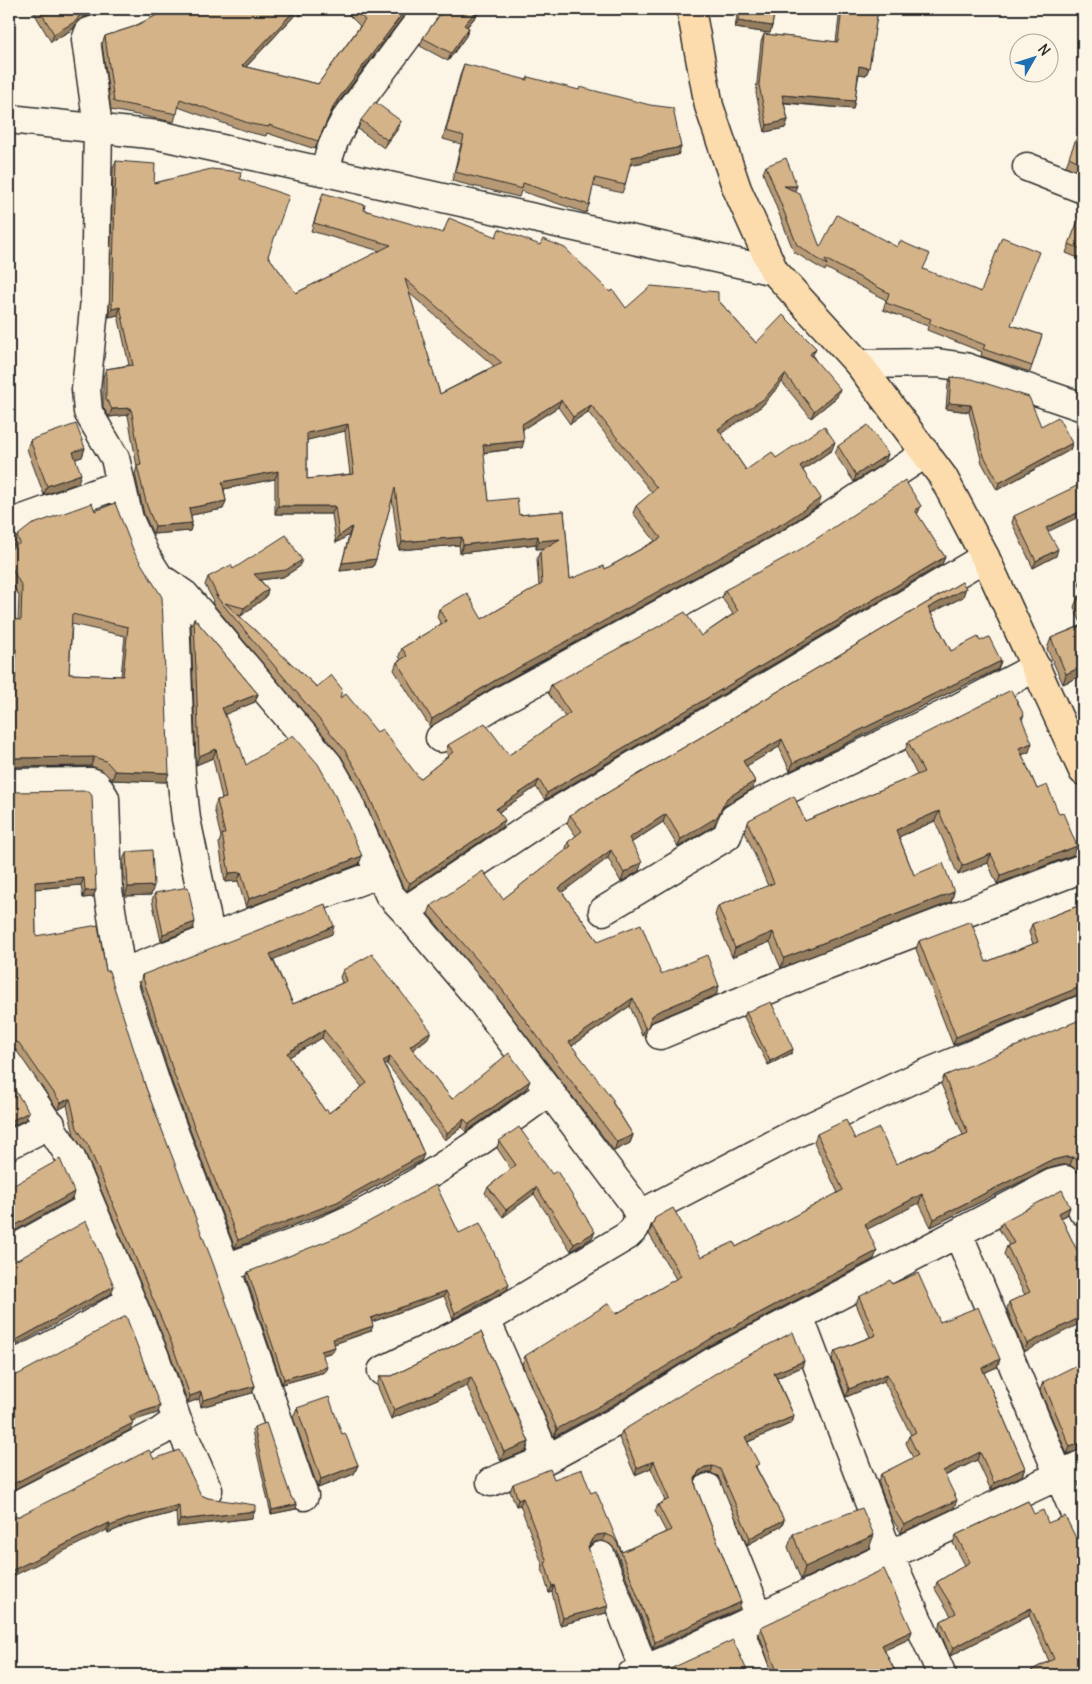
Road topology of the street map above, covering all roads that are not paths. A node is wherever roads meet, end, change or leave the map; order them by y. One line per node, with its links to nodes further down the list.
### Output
1 (146, 9): 5 (street)
2 (428, 9): 7 (street)
3 (691, 9): 9 (main road)
4 (9, 119): 5 (street)
5 (98, 127): 7 (street); 13 (street)
6 (1027, 167): 8 (street)
7 (324, 171): 9 (street)
8 (1083, 189)
9 (774, 271): 10 (main road)
10 (859, 364): 11 (street); 12 (main road)
11 (1083, 407)
12 (926, 453): 15 (main road); 18 (street)
13 (121, 484): 14 (street); 16 (street)
14 (9, 530)
15 (985, 556): 17 (main road); 24 (street)
16 (174, 587): 23 (street); 26 (street)
17 (1036, 667): 19 (main road); 25 (street)
18 (440, 738)
19 (1077, 740): 20 (main road)
20 (1083, 771)
21 (9, 783): 27 (street)
22 (1083, 868): 29 (street)
23 (378, 874): 24 (street); 26 (street)
24 (405, 911): 31 (street)
25 (603, 911)
26 (211, 939): 27 (street)
27 (121, 973): 39 (street)
28 (1083, 1009): 36 (street)
29 (660, 1035)
30 (9, 1064): 32 (street)
31 (550, 1091): 36 (street); 39 (street)
32 (51, 1124): 33 (street); 34 (street)
33 (9, 1145)
34 (90, 1207): 38 (street); 40 (street)
35 (1083, 1211): 37 (street)
36 (639, 1215): 42 (street)
37 (958, 1233): 41 (street); 47 (street)
38 (9, 1252)
39 (226, 1268): 51 (street)
40 (130, 1300): 43 (street); 45 (street)
41 (799, 1316): 46 (street); 55 (street)
42 (486, 1320): 44 (street); 46 (street)
43 (9, 1367)
44 (382, 1371)
45 (178, 1420): 50 (street); 52 (street)
46 (547, 1459): 48 (street)
47 (1071, 1469): 53 (street); 55 (street)
48 (491, 1482)
49 (708, 1488): 56 (street)
50 (208, 1490)
51 (304, 1496)
52 (9, 1509)
53 (1083, 1533)
54 (601, 1556): 57 (street)
55 (889, 1556): 56 (street); 59 (street)
56 (749, 1622): 57 (street); 58 (street)
57 (637, 1672)
58 (758, 1675)
59 (942, 1675)

